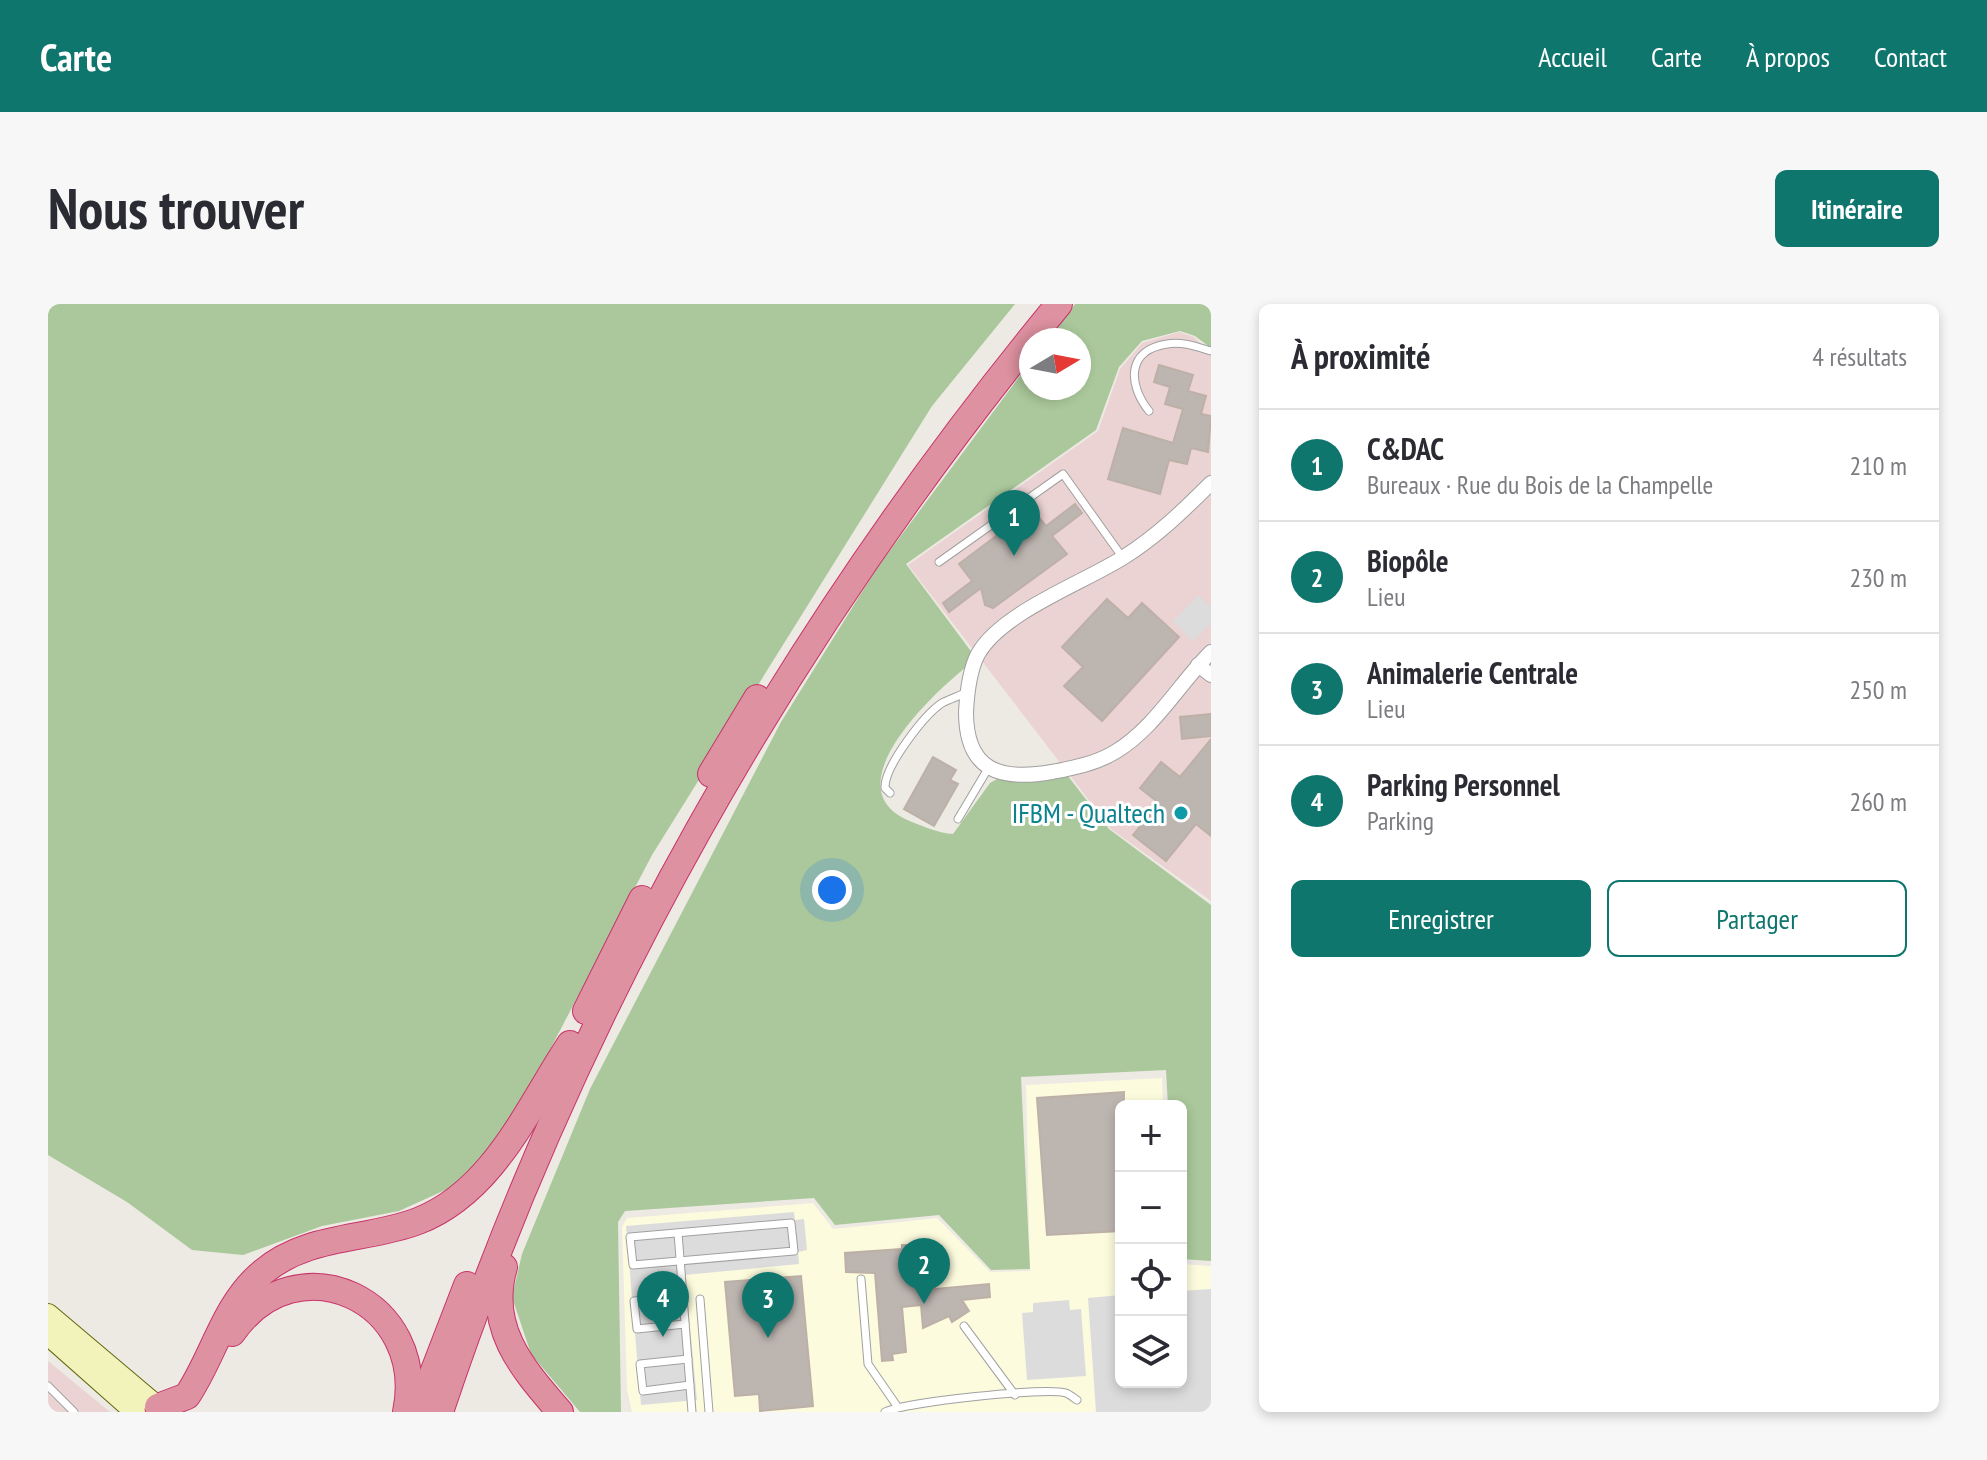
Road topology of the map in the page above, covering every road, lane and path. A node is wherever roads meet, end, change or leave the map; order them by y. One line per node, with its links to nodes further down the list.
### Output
1 (1037, 304): 15 (highway)
2 (1059, 304): 16 (highway)
3 (1211, 351): 4 (lane)
4 (1149, 411)
5 (1211, 483): 6 (street)
6 (1123, 558): 7 (lane); 11 (street)
7 (939, 562)
8 (1211, 652): 9 (street)
9 (1198, 665): 10 (street); 12 (street)
10 (1211, 675)
11 (967, 692): 12 (street); 13 (lane)
12 (989, 767): 14 (lane)
13 (890, 793)
14 (958, 819)
15 (570, 1044): 32 (highway); 36 (highway)
16 (543, 1142): 37 (highway); 38 (highway)
17 (678, 1233): 18 (lane); 18 (lane); 18 (lane)
18 (680, 1261): 20 (lane)
19 (861, 1279): 31 (lane)
20 (683, 1296): 23 (lane); 23 (lane)
21 (700, 1299): 40 (lane)
22 (48, 1314): 32 (main road)
23 (685, 1324): 26 (lane)
24 (964, 1326): 29 (lane)
25 (48, 1335): 32 (main road)
26 (688, 1359): 27 (lane); 27 (lane)
27 (690, 1385): 39 (lane)
28 (48, 1386): 33 (lane)
29 (1015, 1395): 30 (lane); 31 (lane)
30 (1077, 1400)
31 (897, 1406): 41 (lane)
32 (145, 1408)
33 (74, 1412)
34 (194, 1412): 35 (highway)
35 (406, 1412)
36 (418, 1412)
37 (440, 1412)
38 (560, 1412)
39 (692, 1412)
40 (709, 1412)
41 (885, 1412)

